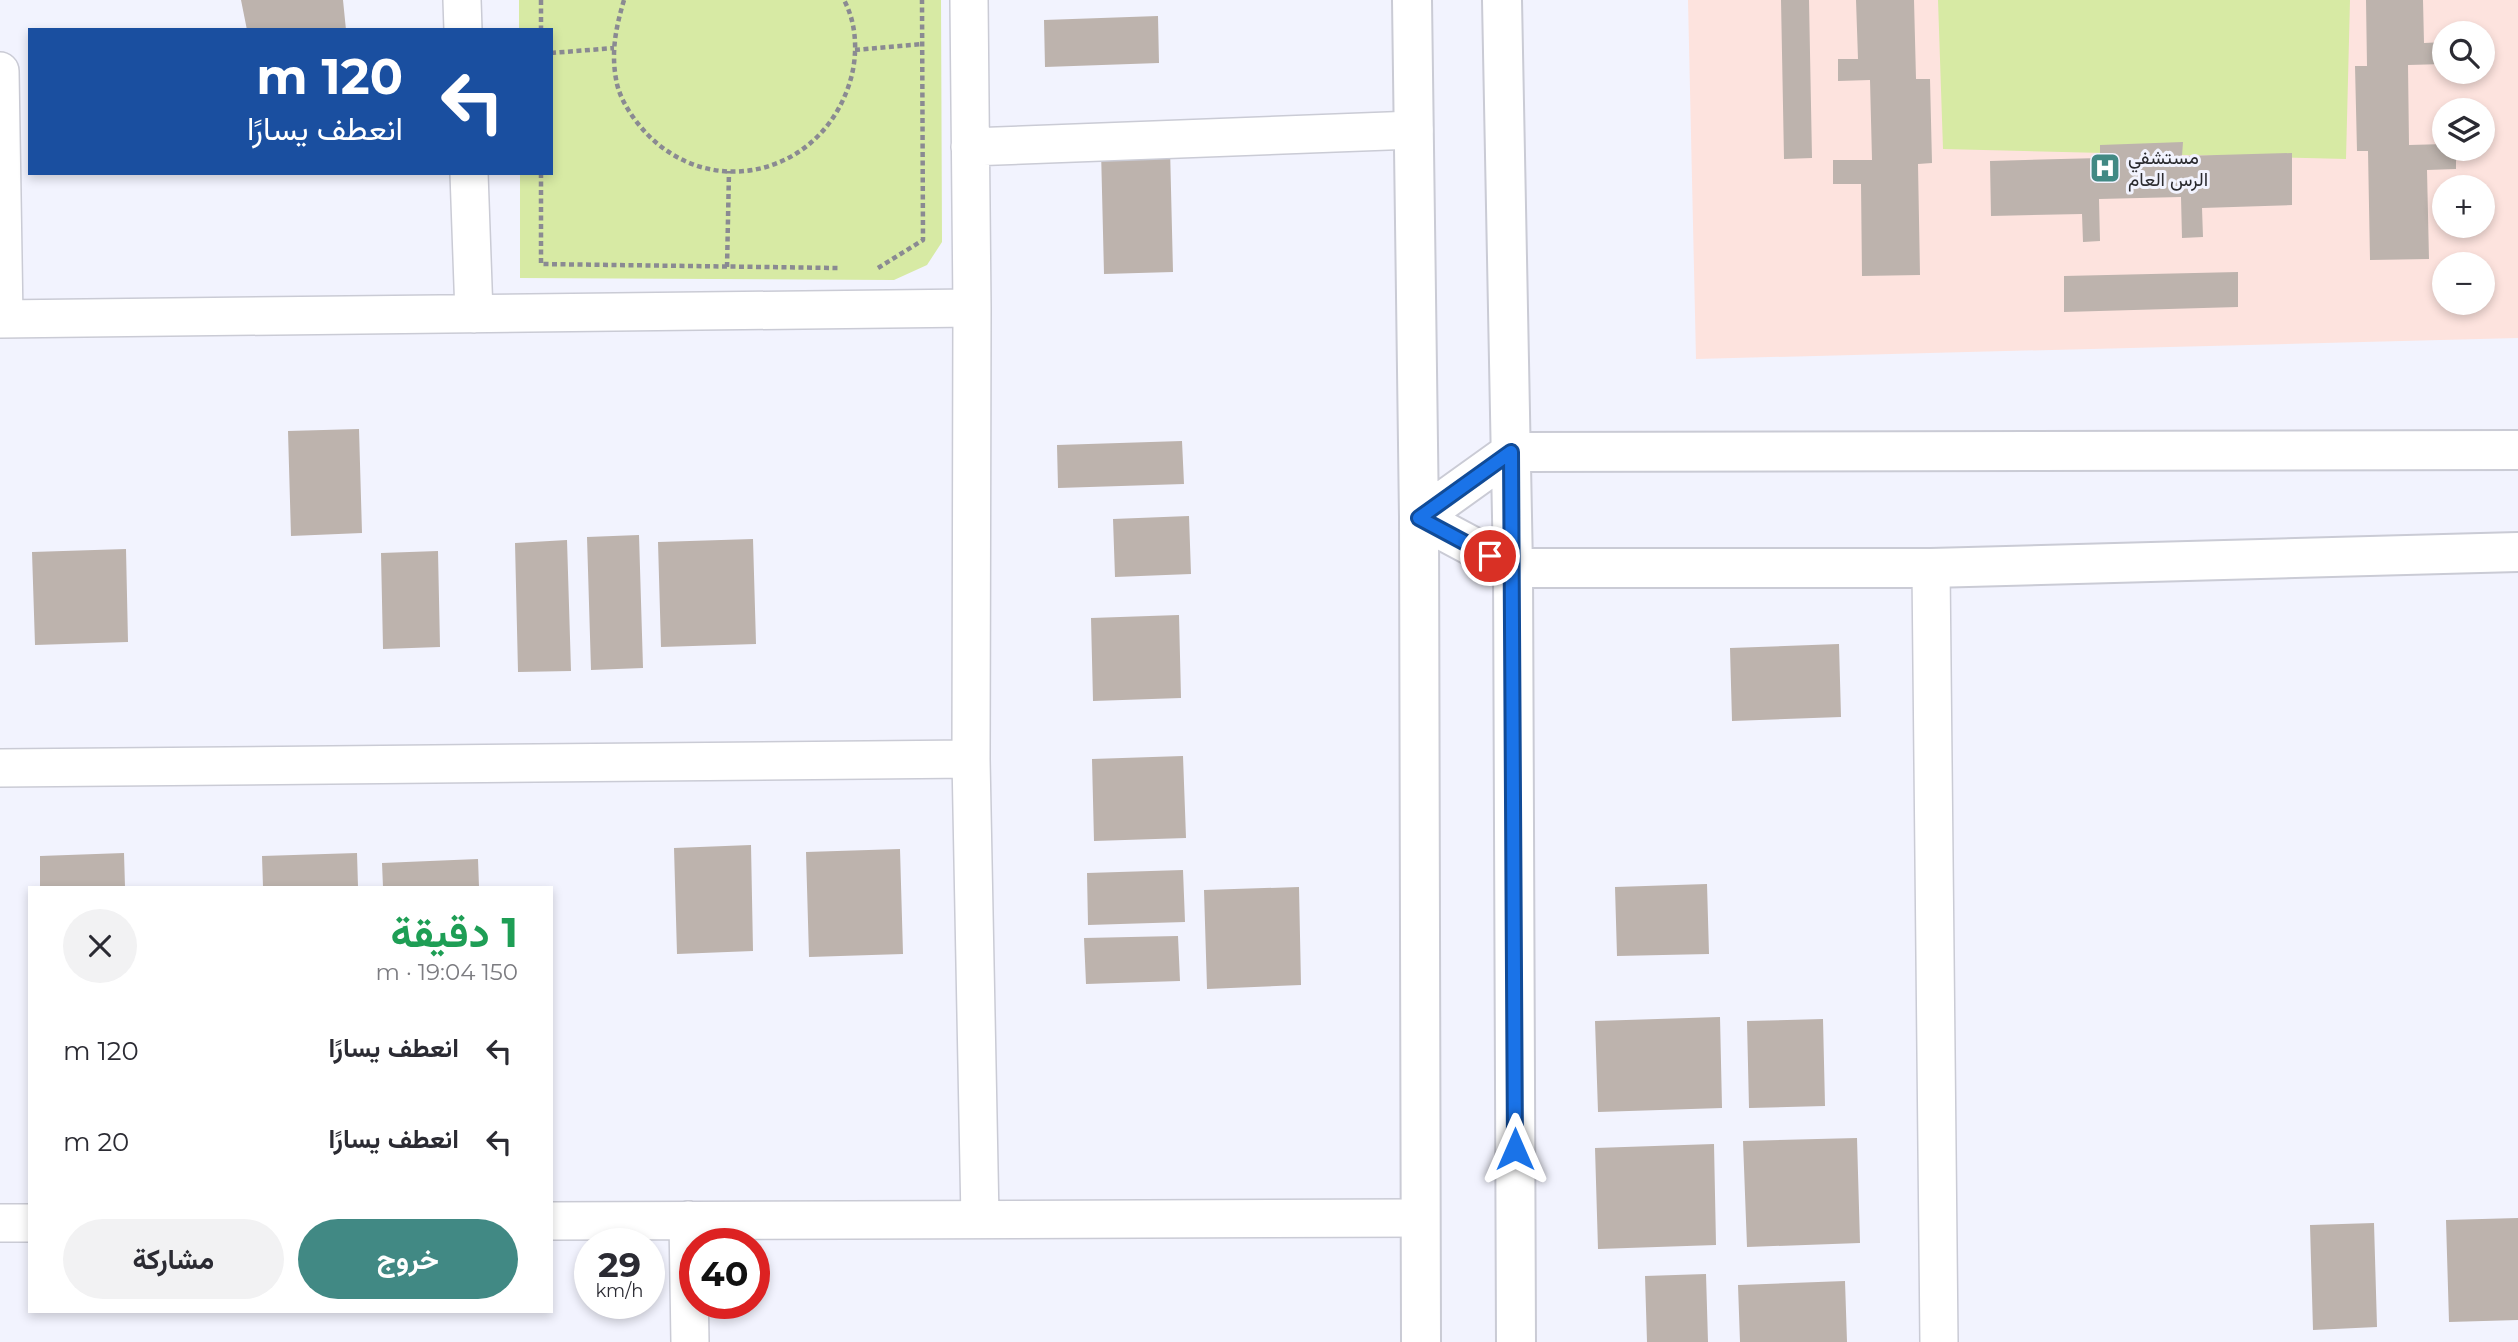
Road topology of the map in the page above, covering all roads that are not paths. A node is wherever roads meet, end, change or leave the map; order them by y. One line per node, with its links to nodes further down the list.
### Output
1 (462, 0): 5 (street)
2 (969, 0): 8 (street)
3 (1412, 0): 7 (street)
4 (1502, 0): 14 (street)
5 (463, 28)
6 (0, 71): 12 (street)
7 (1414, 130): 8 (street); 15 (street)
8 (970, 147): 10 (street)
9 (469, 175): 11 (street)
10 (972, 308): 11 (street); 19 (street)
11 (474, 314): 12 (street)
12 (2, 319)
13 (2518, 450): 14 (street)
14 (1511, 452): 15 (street); 17 (street)
15 (1419, 518): 17 (street); 21 (street)
16 (2518, 552): 18 (street)
17 (1513, 568): 18 (street); 29 (street)
18 (1931, 568): 30 (street)
19 (971, 759): 20 (street); 22 (street)
20 (0, 768)
21 (1419, 1218): 22 (street); 28 (street)
22 (980, 1219): 23 (street)
23 (688, 1220): 24 (street); 27 (street)
24 (553, 1221)
25 (0, 1223): 26 (street)
26 (28, 1223)
27 (690, 1342)
28 (1421, 1342)
29 (1516, 1342)
30 (1939, 1342)

